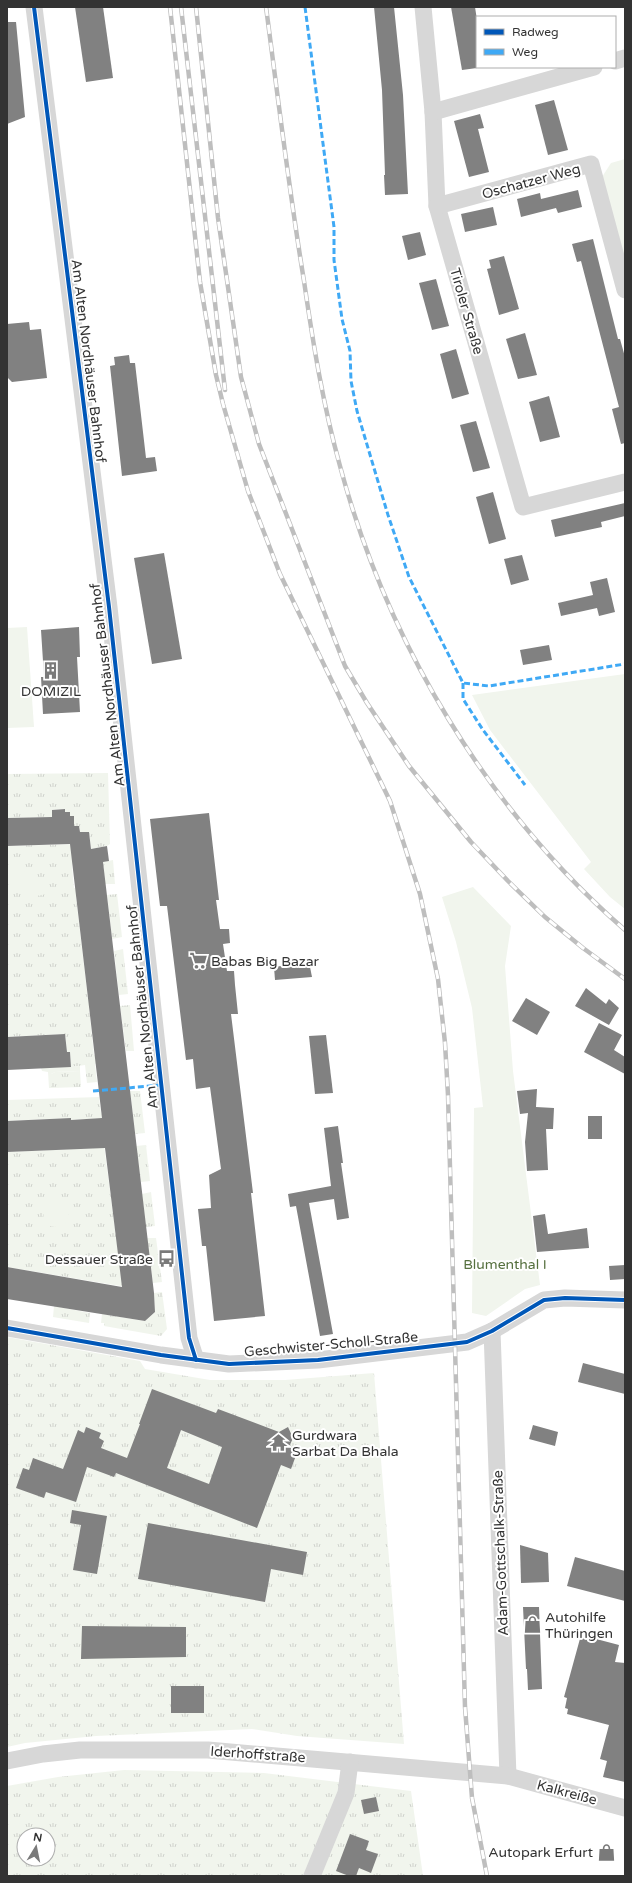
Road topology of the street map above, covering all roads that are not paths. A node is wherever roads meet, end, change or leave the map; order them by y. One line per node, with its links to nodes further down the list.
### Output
1 (34, 7): 11 (street, Am Alten Nordhäuser Bahnhof)
2 (423, 7): 4 (street, Tiroler Straße)
3 (590, 68): 4 (street)
4 (433, 112): 5 (street, Tiroler Straße)
5 (437, 206): 6 (street, Oschatzer Weg); 7 (street, Tiroler Straße)
6 (625, 290)
7 (625, 482)
8 (625, 1300): 10 (street, Geschwister-Scholl-Straße)
9 (7, 1328): 11 (street, Geschwister-Scholl-Straße)
10 (492, 1331): 11 (street, Geschwister-Scholl-Straße); 14 (street, Adam-Gottschalk-Straße)
11 (196, 1360)
12 (7, 1761): 13 (street, Iderhoffstraße)
13 (350, 1762): 14 (street, Iderhoffstraße); 16 (street)
14 (508, 1776): 15 (street, Kalkreiße)
15 (625, 1808)
16 (312, 1876)

